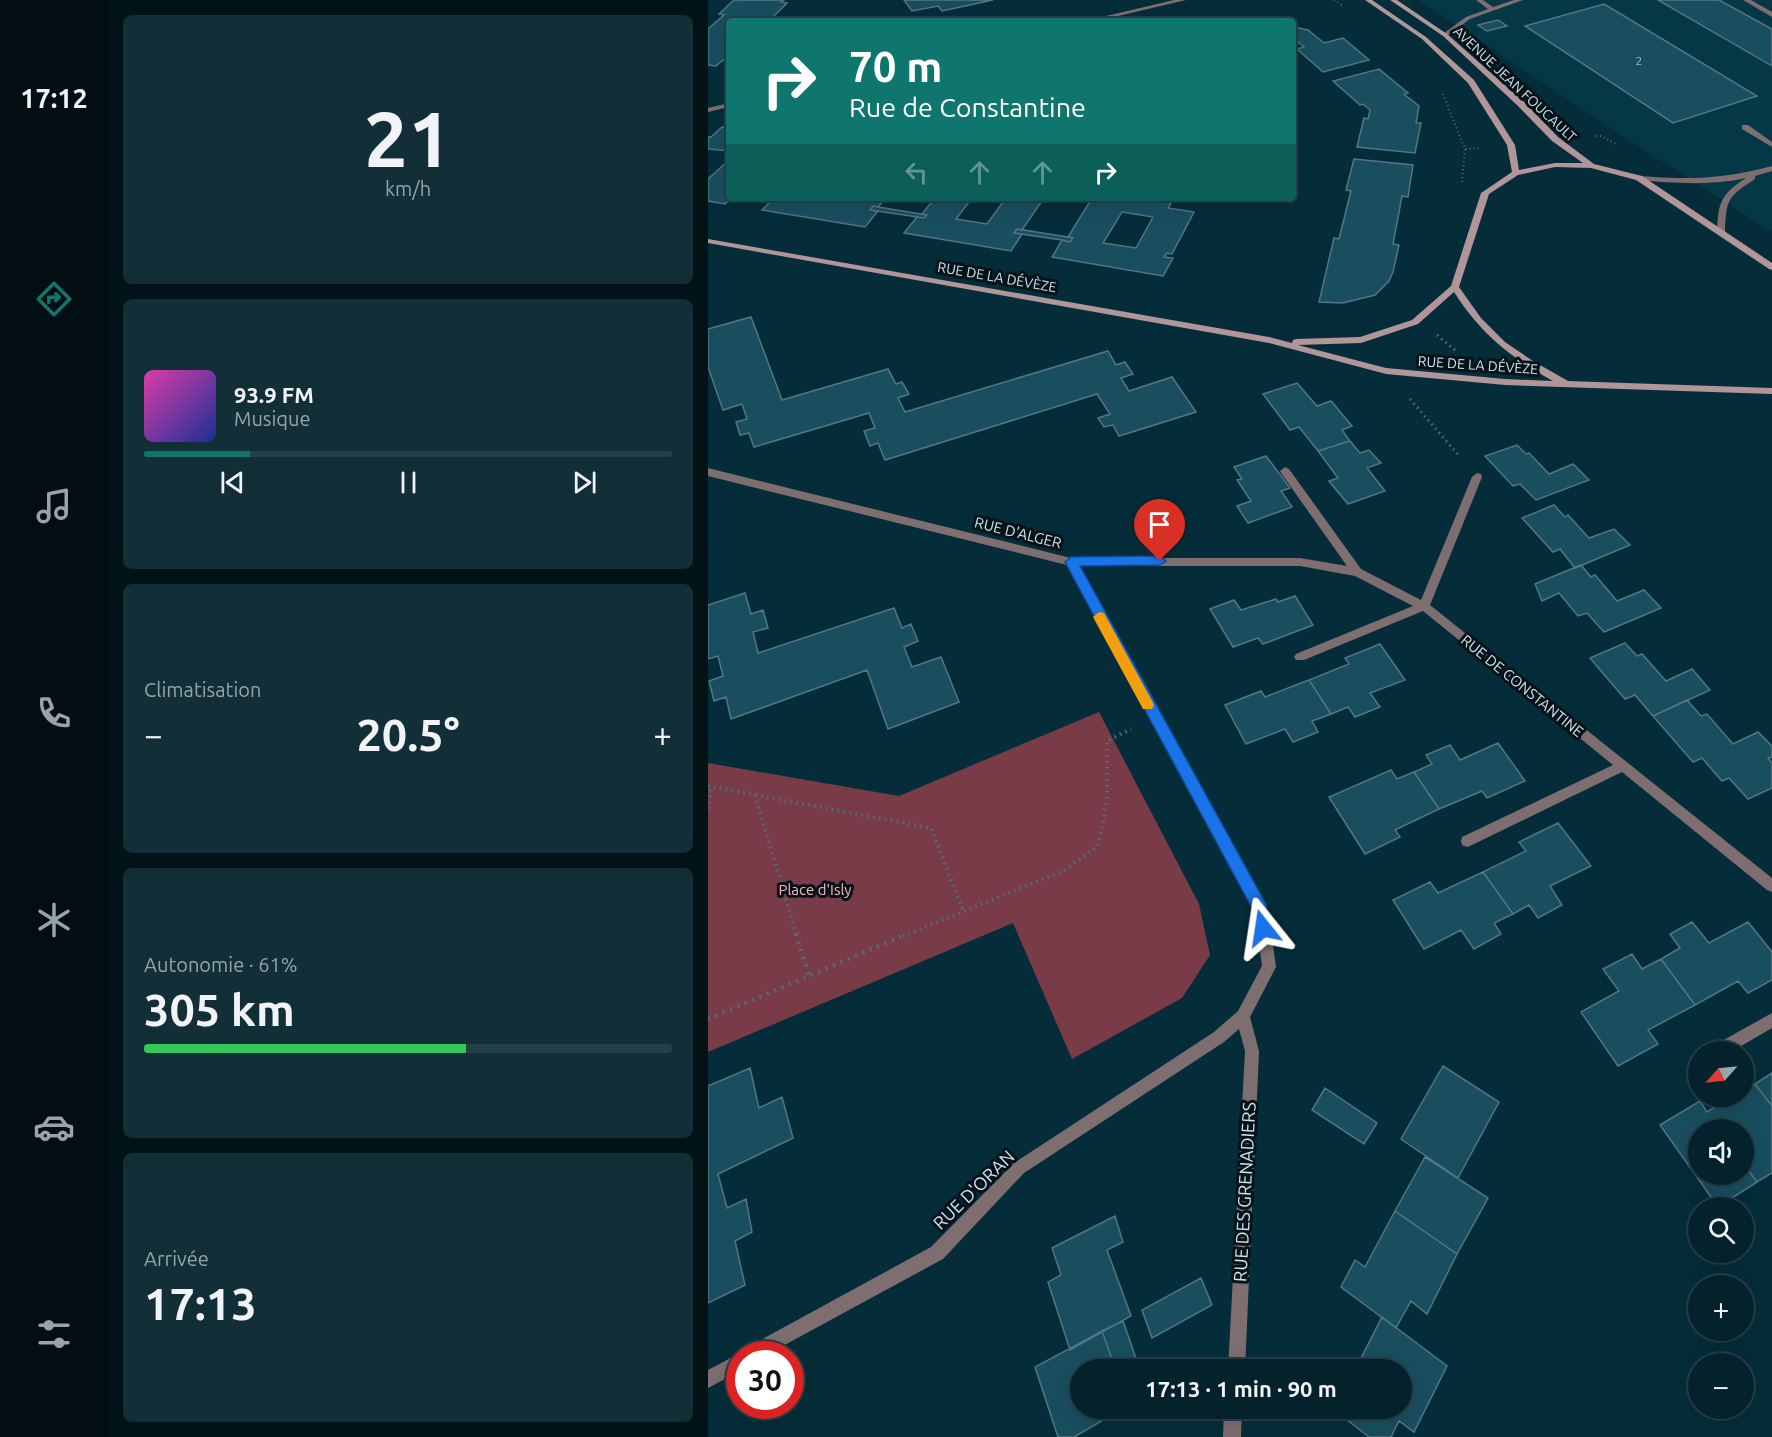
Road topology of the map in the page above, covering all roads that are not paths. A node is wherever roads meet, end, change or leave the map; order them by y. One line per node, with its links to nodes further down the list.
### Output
1 (1183, 0): 9 (street)
2 (1368, 0): 17 (main road, AVENUE JEAN FOUCAULT)
3 (1393, 0): 10 (main road, AVENUE JEAN FOUCAULT)
4 (1479, 0): 7 (street)
5 (1520, 0): 7 (street)
6 (1746, 0): 8 (street)
7 (1492, 9): 10 (street)
8 (1772, 15)
9 (1102, 18)
10 (1445, 35): 15 (main road, AVENUE JEAN FOUCAULT)
11 (726, 106): 12 (street)
12 (708, 110)
13 (1745, 127): 14 (street)
14 (1772, 145)
15 (1591, 166): 17 (main road); 19 (main road)
16 (1772, 168): 18 (street)
17 (1516, 173): 23 (main road)
18 (1755, 175): 19 (street); 20 (street)
19 (1639, 178): 20 (main road)
20 (1722, 233): 22 (main road)
21 (708, 241): 24 (main road, RUE DE LA DÉVÈZE)
22 (1772, 267)
23 (1455, 287): 24 (main road, RUE DE LA DÉVÈZE); 25 (main road)
24 (1282, 343): 25 (main road, RUE DE LA DÉVÈZE)
25 (1569, 384): 26 (main road, RUE DE LA DÉVÈZE)
26 (1772, 391)
27 (1285, 471): 31 (street, RUE DE CONSTANTINE)
28 (708, 472): 30 (street, RUE D'ALGER)
29 (1477, 477): 32 (street)
30 (1071, 562): 31 (street, RUE DE CONSTANTINE); 37 (street, RUE D'ALGER)
31 (1356, 572): 32 (street, RUE DE CONSTANTINE)
32 (1424, 606): 33 (street); 34 (street, RUE DE CONSTANTINE)
33 (1300, 657)
34 (1621, 767): 35 (street); 36 (street, RUE DE CONSTANTINE)
35 (1467, 841)
36 (1772, 886)
37 (1243, 1016): 40 (street, RUE D'ORAN); 41 (street, RUE DES GRENADIERS)
38 (1772, 1020): 39 (street)
39 (1735, 1041)
40 (776, 1341)
41 (1237, 1359)
42 (726, 1369): 43 (street)
43 (708, 1379)
44 (1233, 1419): 45 (street)
45 (1232, 1437)

